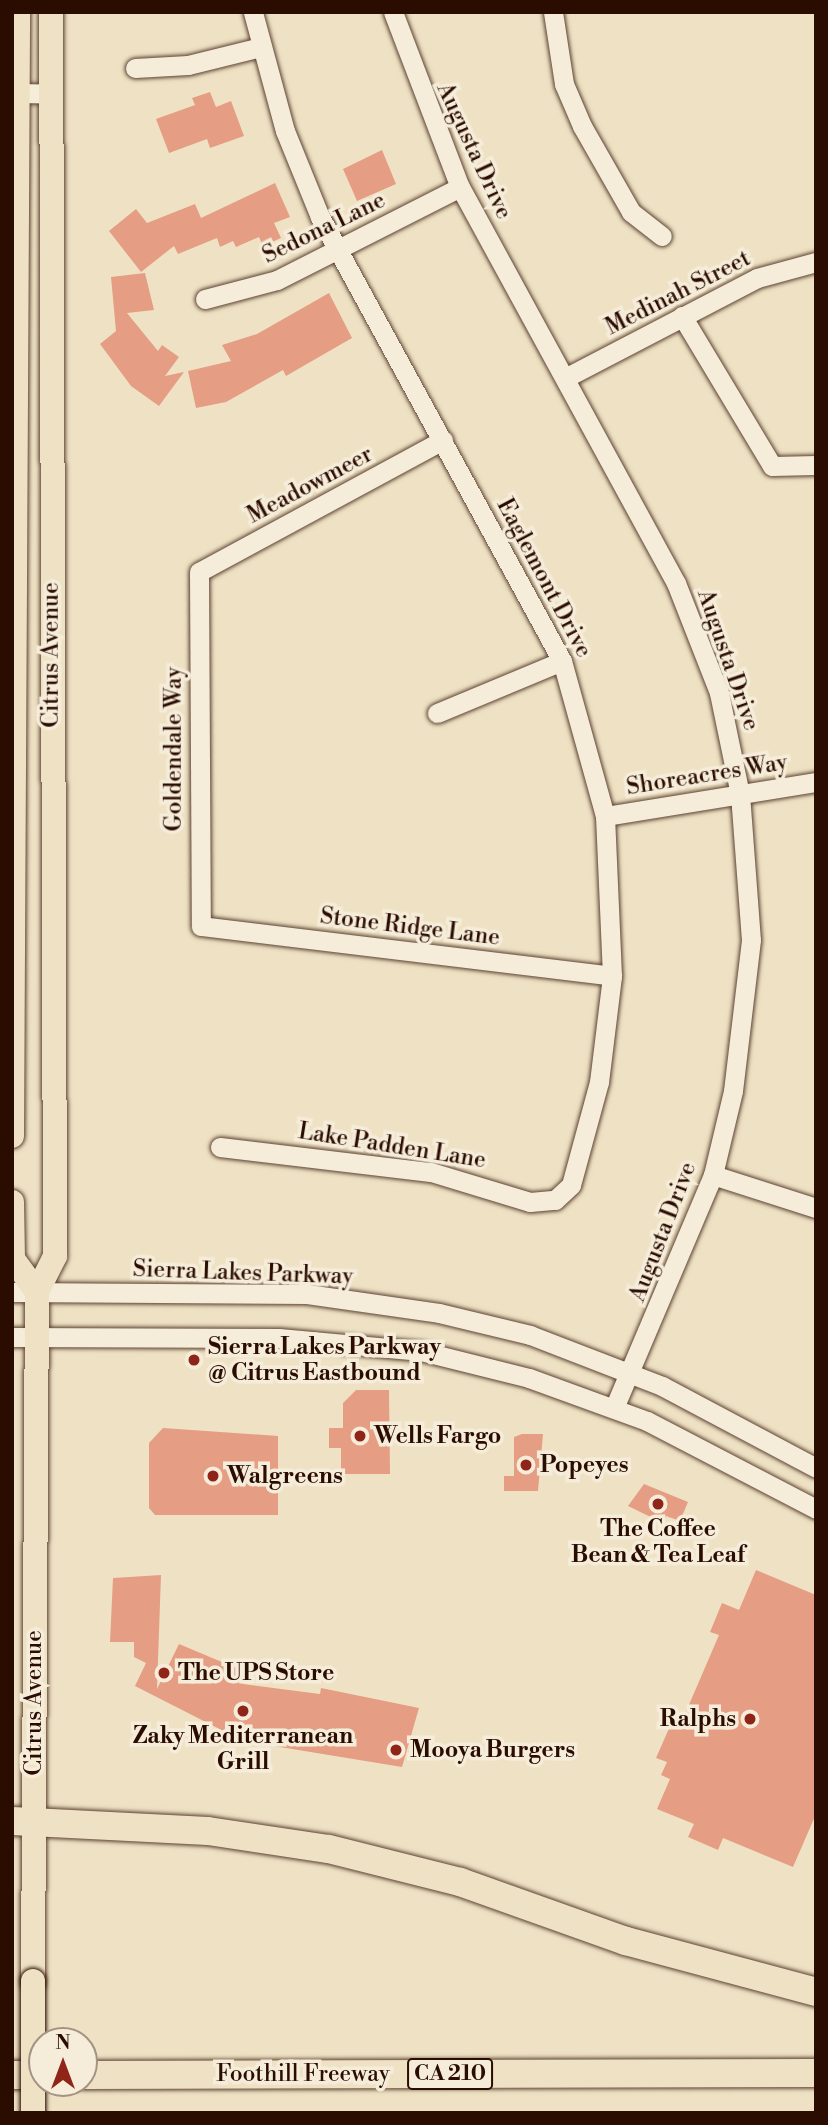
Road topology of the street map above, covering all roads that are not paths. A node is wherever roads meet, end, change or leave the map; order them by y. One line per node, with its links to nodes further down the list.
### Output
1 (18, 12): 8 (main road, Citrus Avenue)
2 (51, 12): 9 (main road, Citrus Avenue)
3 (253, 12): 6 (street, Eaglemont Drive)
4 (393, 12): 10 (street, Augusta Drive)
5 (553, 12): 11 (street)
6 (261, 47): 7 (street); 12 (street, Eaglemont Drive)
7 (135, 68)
8 (15, 93): 9 (street); 27 (main road, Citrus Avenue)
9 (51, 94): 33 (main road, Citrus Avenue)
10 (460, 187): 12 (street, Sedona Lane); 16 (street, Augusta Drive)
11 (662, 236)
12 (337, 250): 14 (street, Sedona Lane); 17 (street, Eaglemont Drive)
13 (816, 262): 15 (street, Medinah Street)
14 (205, 299)
15 (682, 316): 16 (street, Medinah Street); 18 (street)
16 (565, 379): 23 (street, Augusta Drive)
17 (443, 440): 19 (street, Meadowmeer); 20 (street, Eaglemont Drive)
18 (816, 465)
19 (200, 572): 25 (street, Goldendale Way)
20 (562, 662): 21 (street); 24 (street, Eaglemont Drive)
21 (437, 713)
22 (816, 782): 23 (street, Shoreacres Way)
23 (740, 794): 24 (street, Shoreacres Way); 29 (street, Augusta Drive)
24 (605, 816): 26 (street, Eaglemont Drive)
25 (201, 926): 26 (street, Stone Ridge Lane)
26 (612, 976): 30 (street, Eaglemont Drive)
27 (12, 1136)
28 (220, 1147): 30 (street, Lake Padden Lane)
29 (713, 1175): 32 (street); 35 (street, Augusta Drive)
30 (555, 1200)
31 (12, 1202): 33 (main road)
32 (816, 1208)
33 (24, 1292): 34 (main road, Citrus Avenue); 35 (street, Sierra Lakes Parkway)
34 (24, 1337): 36 (street); 39 (main road, Citrus Avenue)
35 (632, 1373): 36 (street, Augusta Drive); 37 (street, Sierra Lakes Parkway)
36 (614, 1408): 38 (street)
37 (816, 1468)
38 (816, 1509)
39 (23, 1821): 40 (highway); 43 (main road, Citrus Avenue, bridge)
40 (816, 1992)
41 (816, 2073): 42 (highway, Foothill Freeway / CA 210)
42 (98, 2075)
43 (33, 2113)

